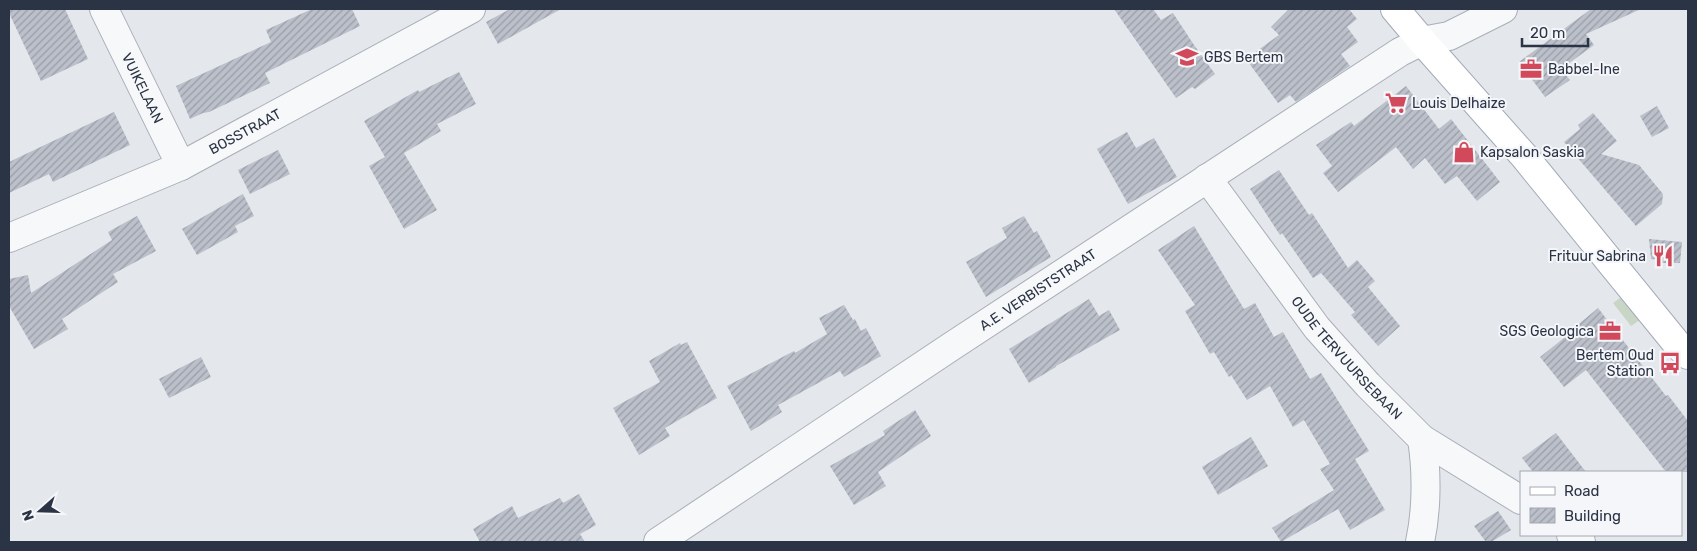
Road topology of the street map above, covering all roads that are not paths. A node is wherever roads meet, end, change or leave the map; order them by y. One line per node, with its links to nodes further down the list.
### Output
1 (104, 9): 6 (street, VUIKELAAN)
2 (472, 9): 6 (street, BOSSTRAAT)
3 (1396, 9): 5 (main road)
4 (1503, 9): 5 (street, A.E. VERBISTSTRAAT)
5 (1422, 41): 7 (street, A.E. VERBISTSTRAAT); 9 (main road)
6 (181, 166): 8 (street, BOSSTRAAT)
7 (1207, 178): 10 (street, OUDE TERVUURSEBAAN); 12 (street, A.E. VERBISTSTRAAT)
8 (9, 238)
9 (1684, 354)
10 (1422, 439): 11 (street, OUDE TERVUURSEBAAN); 13 (street)
11 (1520, 499)
12 (658, 542)
13 (1420, 542)

